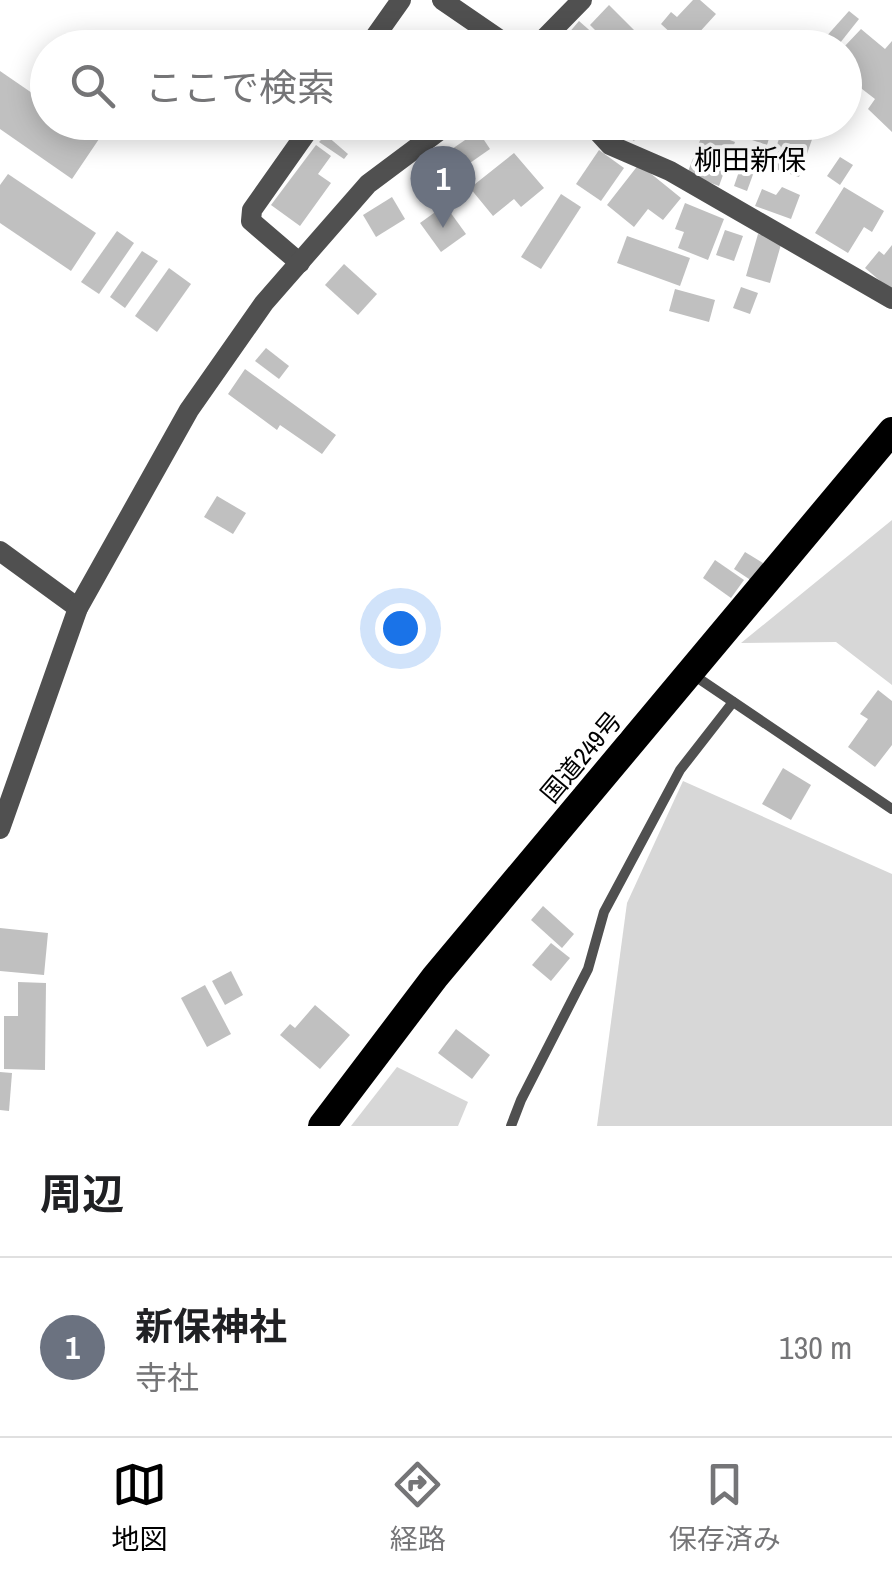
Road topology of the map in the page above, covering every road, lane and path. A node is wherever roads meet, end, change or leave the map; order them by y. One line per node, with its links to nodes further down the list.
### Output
1 (401, 0): 4 (street)
2 (442, 0): 5 (street)
3 (582, 0): 6 (street)
4 (380, 30)
5 (486, 30)
6 (553, 30)
7 (301, 140): 10 (street)
8 (427, 140): 10 (street)
9 (605, 140): 11 (street)
10 (300, 263): 14 (street)
11 (892, 299)
12 (892, 431): 15 (highway, 国道249号)
13 (0, 551): 14 (street)
14 (78, 608): 18 (street)
15 (691, 674): 16 (lane); 19 (highway, 国道249号)
16 (734, 702): 17 (lane); 20 (lane)
17 (892, 809)
18 (0, 829)
19 (322, 1126)
20 (511, 1126)

